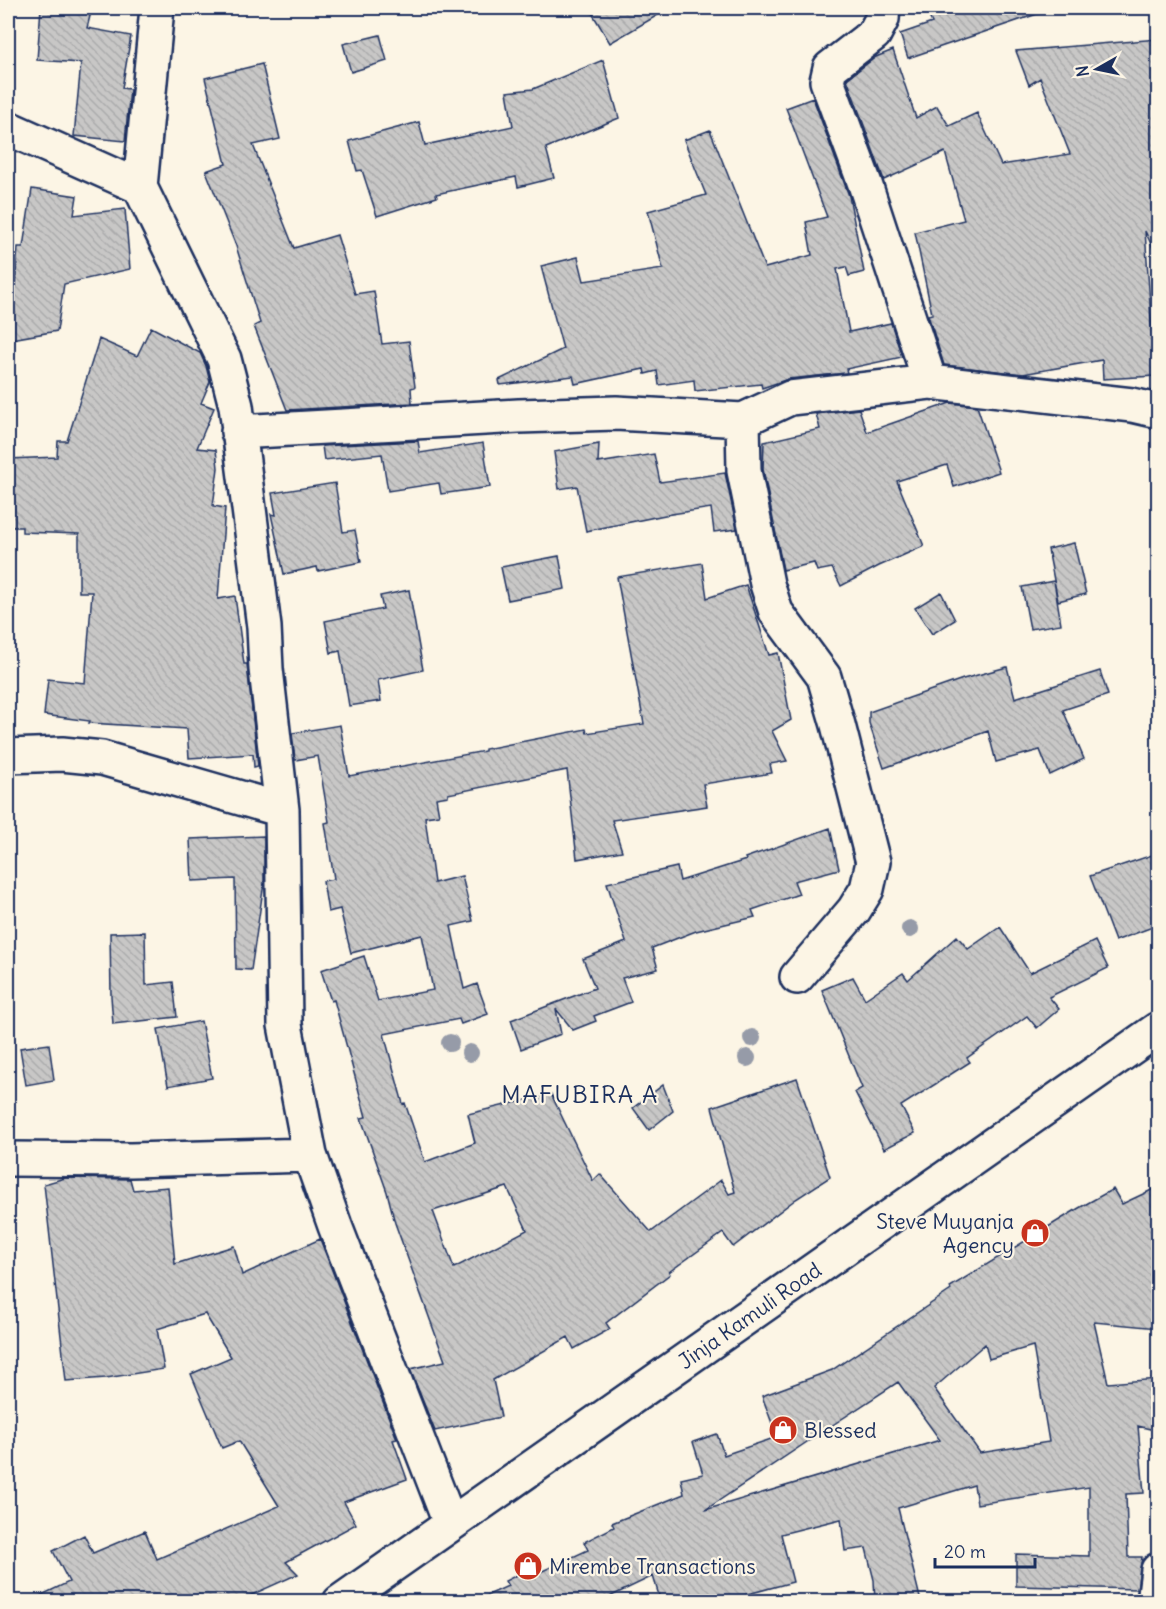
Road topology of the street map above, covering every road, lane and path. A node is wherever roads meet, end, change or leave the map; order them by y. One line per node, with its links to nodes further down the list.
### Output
1 (157, 8): 4 (street)
2 (883, 8): 5 (street)
3 (8, 128): 4 (street)
4 (140, 187): 8 (street)
5 (930, 382): 6 (street); 7 (street)
6 (1158, 411)
7 (743, 420): 8 (street); 11 (street)
8 (238, 432): 10 (street)
9 (8, 756): 10 (street)
10 (282, 810): 13 (street)
11 (796, 977)
12 (1158, 1029): 15 (street, Jinja Kamuli Road)
13 (310, 1155): 14 (street); 15 (street)
14 (8, 1159)
15 (450, 1523): 16 (street, Jinja Kamuli Road)
16 (340, 1602)

